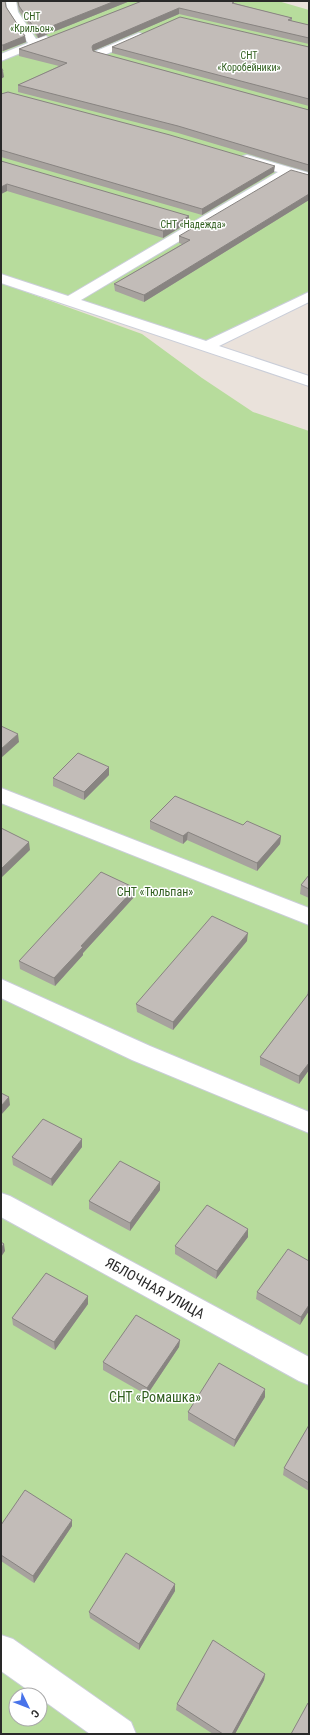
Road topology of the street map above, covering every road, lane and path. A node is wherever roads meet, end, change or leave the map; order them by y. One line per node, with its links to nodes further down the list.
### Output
1 (11, 1): 3 (street)
2 (1, 9): 3 (street)
3 (13, 12): 6 (street)
4 (150, 31): 8 (street)
5 (56, 35): 6 (street)
6 (34, 44): 7 (street)
7 (1, 58)
8 (114, 58)
9 (235, 155): 10 (street)
10 (288, 171): 11 (street); 13 (street)
11 (309, 176)
12 (188, 216): 13 (street)
13 (203, 221): 16 (street)
14 (1, 278): 16 (street)
15 (309, 296): 17 (street)
16 (69, 301): 17 (street)
17 (206, 347): 18 (street)
18 (309, 381)
19 (1, 795): 20 (street)
20 (309, 917)
21 (1, 988): 22 (street)
22 (309, 1123)
23 (1, 1204): 24 (street, ЯБЛОЧНАЯ УЛИЦА)
24 (309, 1372)
25 (1, 1651): 26 (street)
26 (119, 1734)

